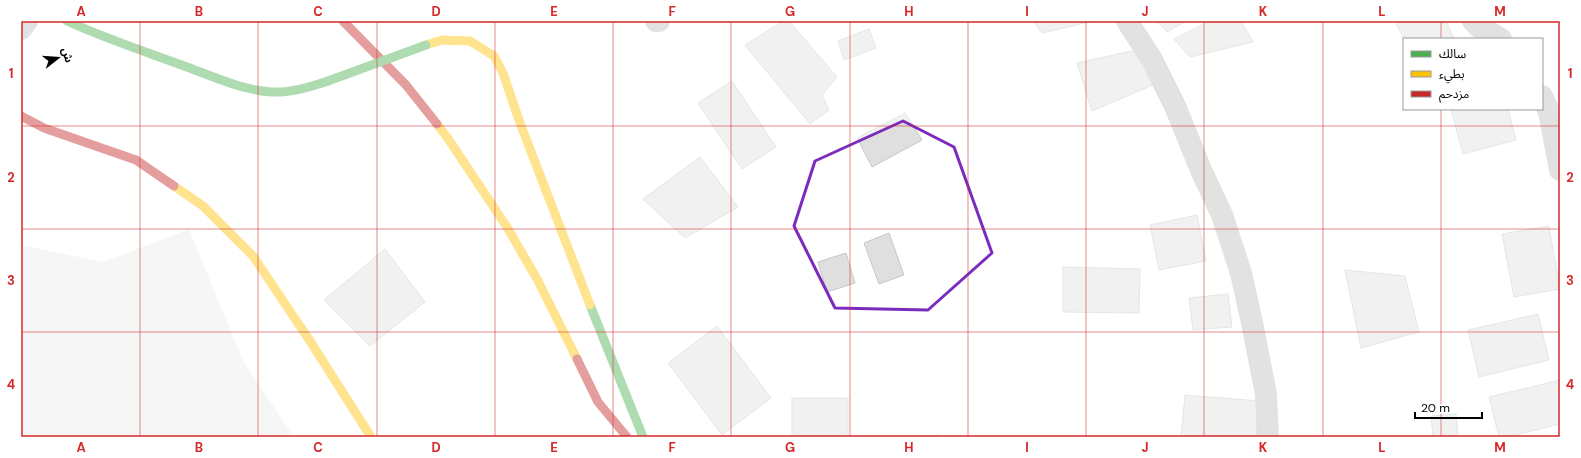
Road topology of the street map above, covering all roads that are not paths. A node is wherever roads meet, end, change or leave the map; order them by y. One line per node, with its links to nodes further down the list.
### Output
1 (27, 21): 8 (street)
2 (68, 21): 15 (street, bridge)
3 (343, 21): 14 (street)
4 (656, 21): 5 (street)
5 (659, 21)
6 (1127, 21): 16 (street)
7 (1473, 21): 9 (street)
8 (21, 29)
9 (1499, 38)
10 (1543, 98): 12 (street)
11 (21, 116): 13 (street)
12 (1560, 170)
13 (371, 437)
14 (627, 437)
15 (644, 437)
16 (1268, 437)

